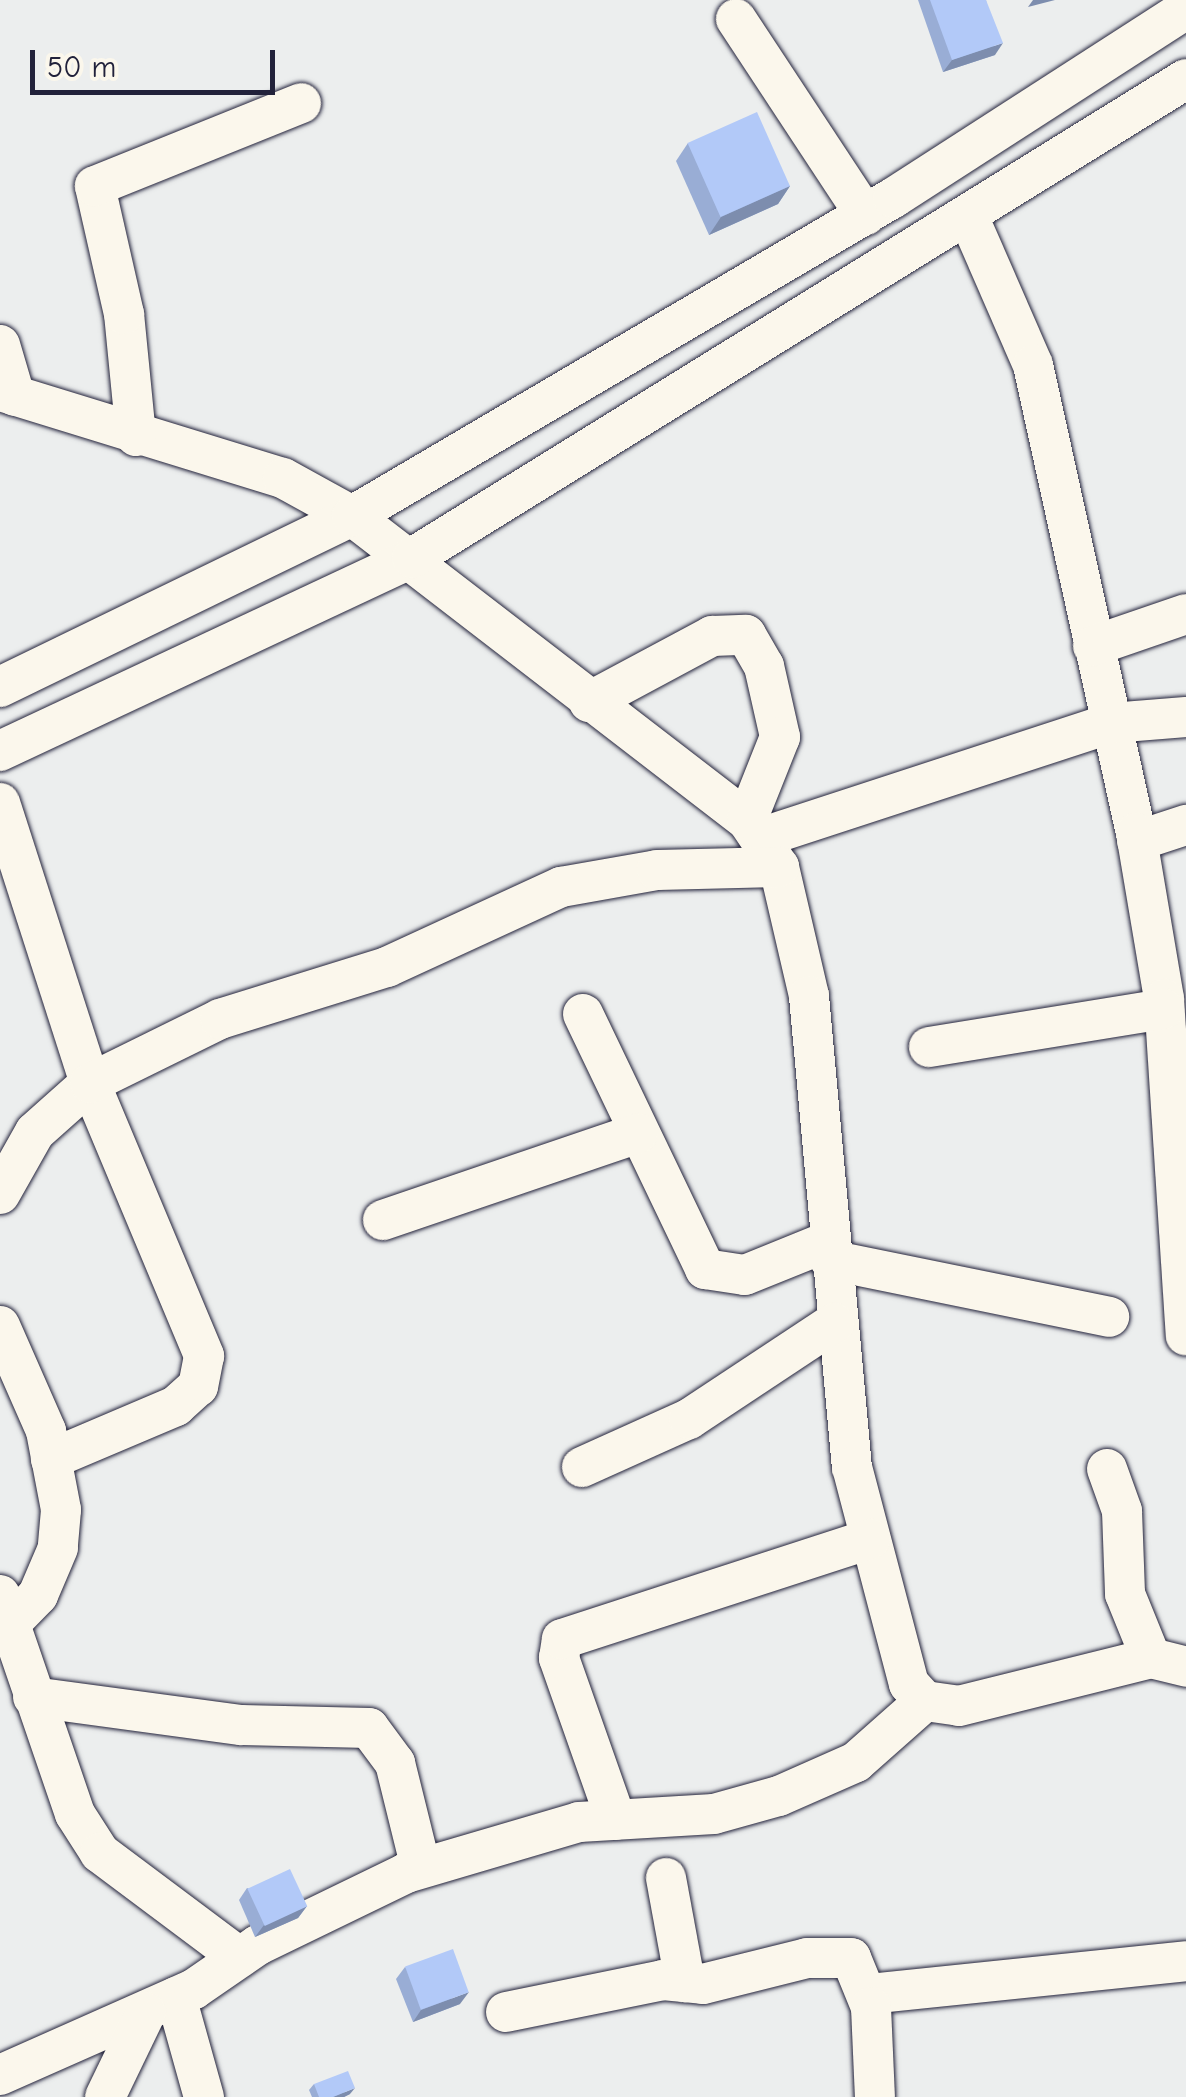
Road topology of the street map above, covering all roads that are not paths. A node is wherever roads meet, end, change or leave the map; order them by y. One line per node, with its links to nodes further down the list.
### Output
1 (1186, 8): 5 (street)
2 (736, 19): 5 (street)
3 (1186, 78): 6 (street)
4 (301, 103): 9 (street)
5 (865, 215): 10 (street)
6 (968, 218): 11 (street); 13 (street)
7 (0, 345): 8 (street)
8 (8, 394): 9 (street)
9 (136, 436): 10 (street)
10 (352, 516): 11 (street); 14 (street)
11 (412, 558): 15 (street); 18 (street)
12 (1186, 614): 13 (street)
13 (1094, 646): 17 (street)
14 (0, 687)
15 (589, 702): 22 (street); 22 (street)
16 (1186, 717): 17 (street)
17 (1111, 723): 21 (street); 22 (street)
18 (0, 751)
19 (0, 803): 26 (street)
20 (1186, 825): 21 (street)
21 (1137, 840): 23 (street)
22 (763, 841): 26 (street); 30 (street)
23 (1164, 1009): 25 (street); 34 (street)
24 (583, 1014): 27 (street)
25 (929, 1047)
26 (90, 1083): 28 (street); 35 (street)
27 (638, 1133): 29 (street); 30 (street)
28 (0, 1194)
29 (383, 1220)
30 (830, 1250): 31 (street); 32 (street)
31 (1109, 1317)
32 (834, 1322): 36 (street); 38 (street)
33 (0, 1326): 35 (street)
34 (1186, 1335)
35 (51, 1460): 39 (street)
36 (582, 1467)
37 (1107, 1469): 40 (street)
38 (870, 1539): 42 (street); 43 (street)
39 (3, 1618): 41 (street)
40 (1176, 1658): 42 (street)
41 (33, 1697): 44 (street); 46 (street)
42 (926, 1701): 43 (street)
43 (616, 1820): 44 (street)
44 (421, 1868): 46 (street)
45 (666, 1878): 48 (street)
46 (239, 1957): 50 (street)
47 (1186, 1961): 49 (street)
48 (684, 1982): 49 (street); 51 (street)
49 (868, 1994): 55 (street)
50 (161, 2004): 52 (street); 53 (street); 54 (street)
51 (506, 2012)
52 (0, 2075)
53 (106, 2097)
54 (204, 2097)
55 (875, 2097)

